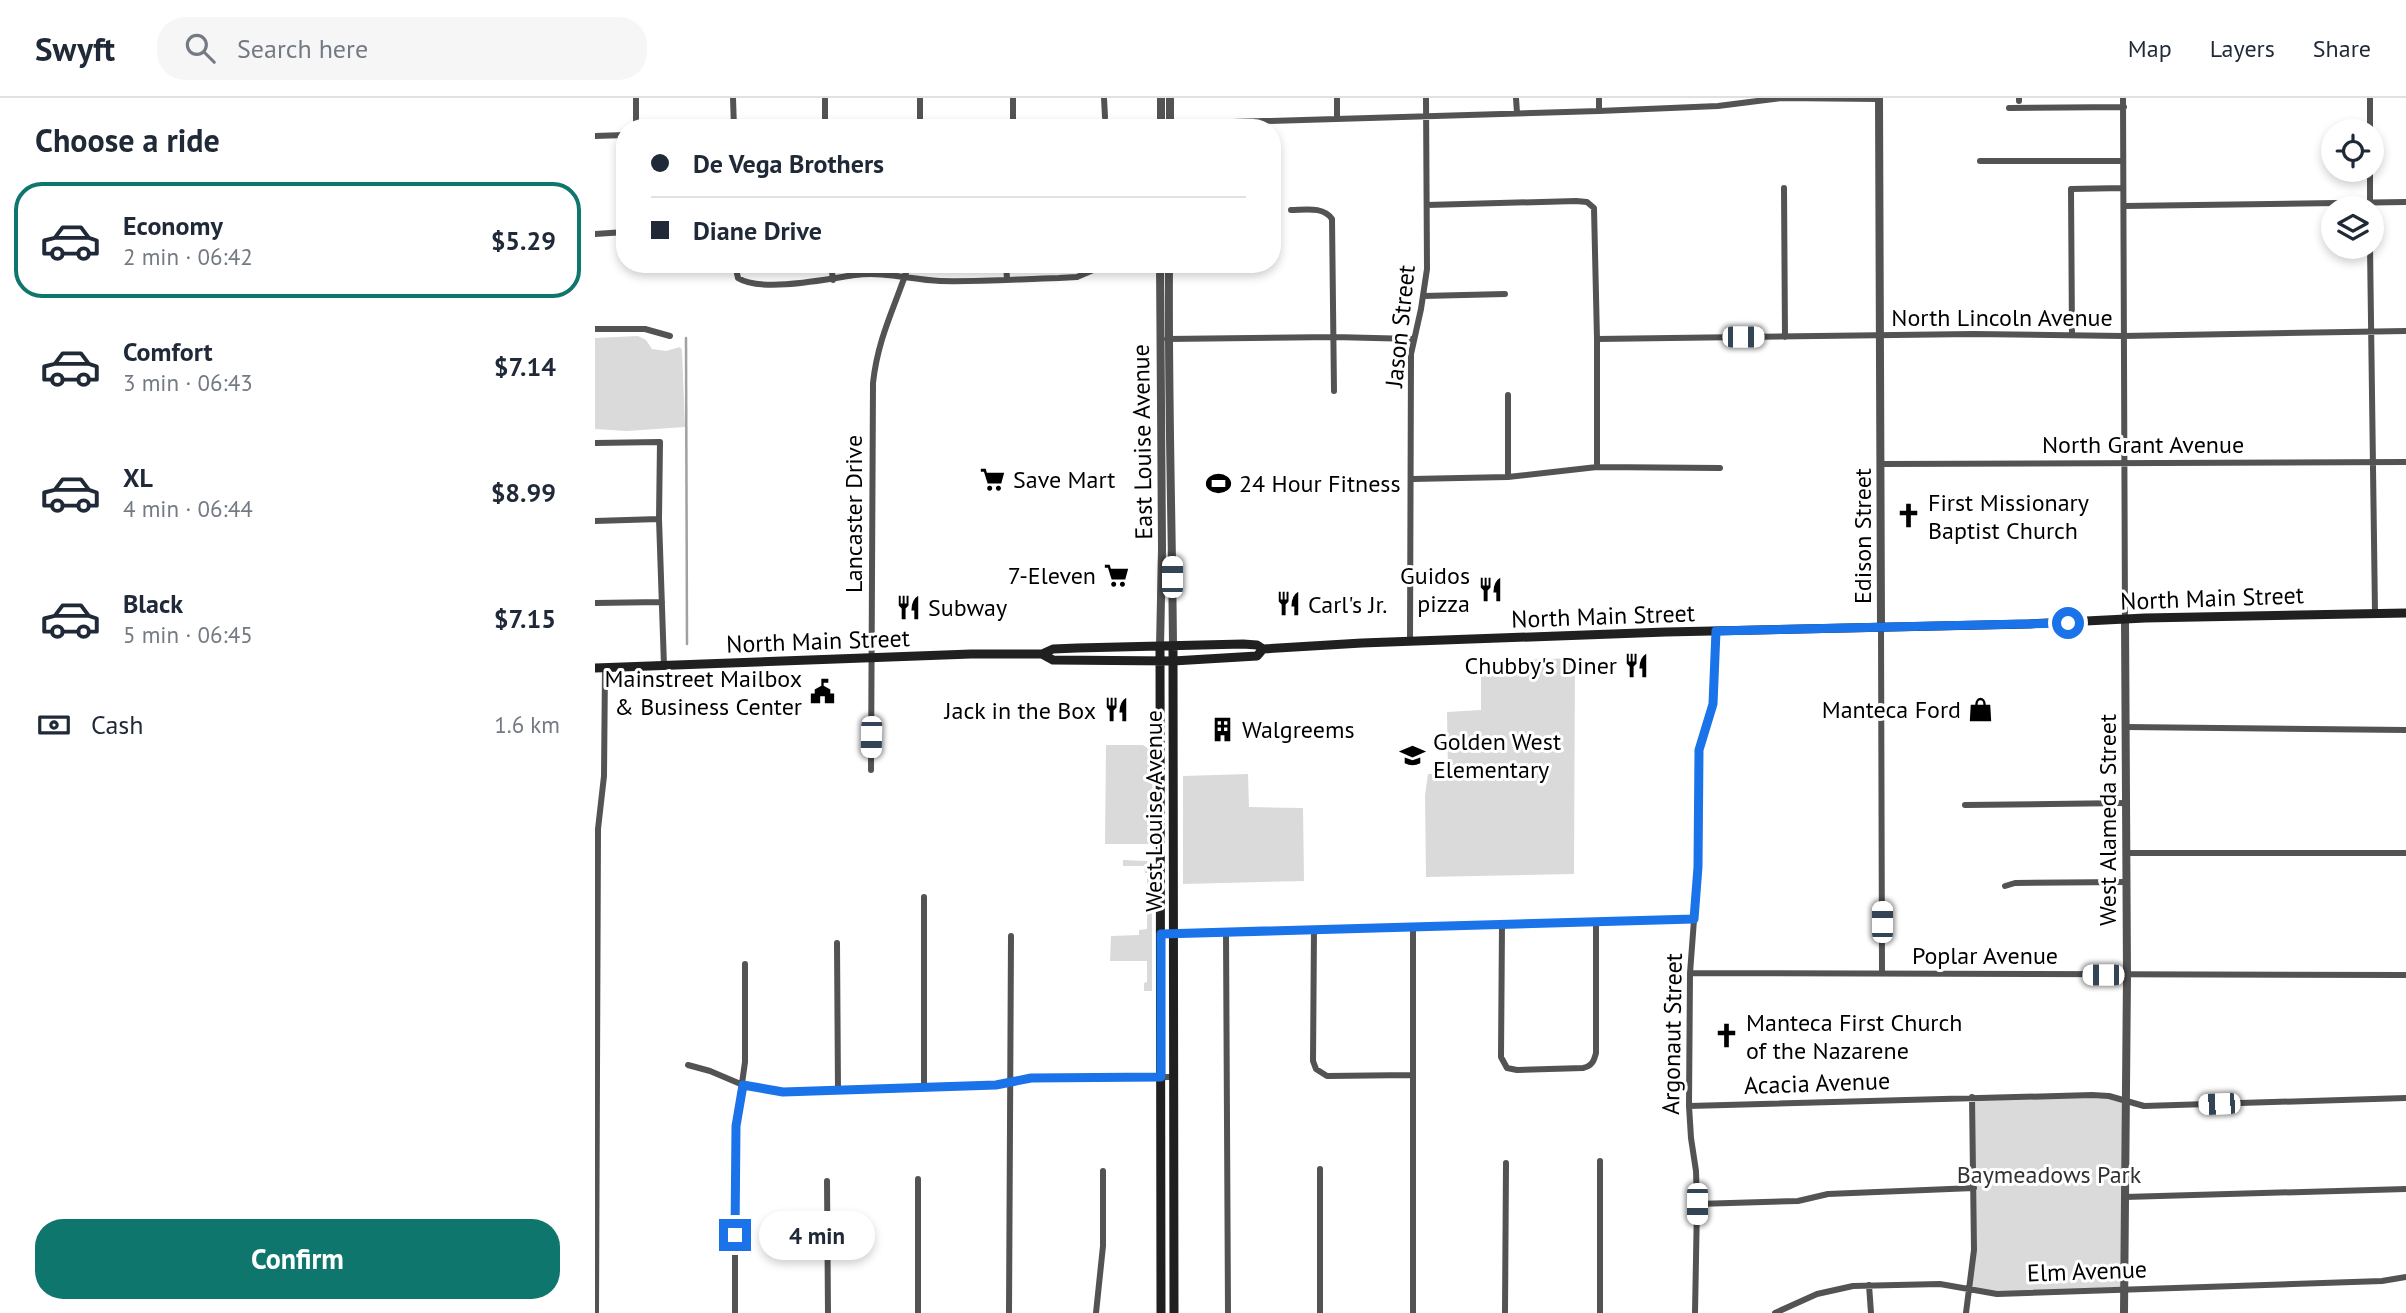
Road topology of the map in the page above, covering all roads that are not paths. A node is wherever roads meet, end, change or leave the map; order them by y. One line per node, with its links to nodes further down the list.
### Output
1 (636, 98): 25 (street)
2 (733, 98): 26 (street)
3 (825, 98): 27 (street)
4 (920, 98): 28 (street)
5 (1013, 98): 29 (street)
6 (1104, 98): 23 (street)
7 (1161, 98): 30 (street)
8 (1170, 98): 31 (street)
9 (1337, 98): 32 (street)
10 (1426, 98): 24 (street, Jason Street)
11 (1516, 98): 22 (street)
12 (1599, 98): 21 (street)
13 (1700, 98): 18 (street)
14 (1781, 98): 15 (street); 18 (street)
15 (1879, 98): 70 (street, Edison Street)
16 (2123, 98): 20 (street)
17 (2370, 98): 33 (street)
18 (1700, 107): 21 (street)
19 (2009, 107): 20 (street)
20 (2123, 107): 38 (street)
21 (1599, 111): 22 (street)
22 (1517, 113): 24 (street)
23 (1105, 117)
24 (1426, 117): 32 (street); 43 (street, Jason Street)
25 (636, 119)
26 (734, 119)
27 (825, 119)
28 (920, 119)
29 (1013, 119)
30 (1165, 119)
31 (1167, 119)
32 (1337, 119): 34 (street)
33 (2370, 119)
34 (1281, 121)
35 (616, 135): 36 (street)
36 (595, 136)
37 (1980, 161): 38 (street)
38 (2123, 161): 40 (street)
39 (1784, 188): 69 (street)
40 (2123, 188): 45 (street); 65 (street)
41 (2406, 202): 42 (street)
42 (2384, 204)
43 (1427, 205): 61 (street, Jason Street); 73 (street)
44 (2321, 205): 45 (street)
45 (2123, 206): 67 (street)
46 (1291, 210): 68 (street)
47 (616, 233): 48 (street)
48 (595, 234)
49 (2370, 259): 63 (street)
50 (736, 273): 59 (street)
51 (832, 273): 59 (street)
52 (906, 273): 57 (street, Lancaster Drive)
53 (1007, 273): 58 (street)
54 (1085, 273): 58 (street)
55 (1160, 273): 71 (street, East Louise Avenue)
56 (1168, 273): 71 (street, East Louise Avenue)
57 (905, 277): 58 (street); 59 (street); 99 (street, Lancaster Drive)
58 (1007, 279)
59 (833, 280)
60 (1505, 294): 61 (street)
61 (1423, 296): 72 (street, Jason Street)
62 (595, 329): 66 (street)
63 (2371, 331): 64 (street, North Lincoln Avenue); 67 (street, North Lincoln Avenue); 77 (street)
64 (2406, 331)
65 (2072, 335): 67 (street, North Lincoln Avenue); 70 (street, North Lincoln Avenue)
66 (670, 336)
67 (2123, 336): 80 (street)
68 (1335, 337): 71 (street); 72 (street); 74 (street)
69 (1785, 337): 70 (street, North Lincoln Avenue); 73 (street, North Lincoln Avenue)
70 (1881, 337): 79 (street, Edison Street)
71 (1164, 339): 95 (street, East Louise Avenue); 96 (street, East Louise Avenue)
72 (1413, 339): 84 (street, Jason Street)
73 (1597, 339): 81 (street)
74 (1334, 391)
75 (1508, 395): 83 (street)
76 (595, 443): 85 (street)
77 (2373, 462): 78 (street, North Grant Avenue); 80 (street, North Grant Avenue); 89 (street)
78 (2406, 462)
79 (1881, 464): 80 (street, North Grant Avenue); 92 (street, Edison Street)
80 (2124, 464): 91 (street)
81 (1598, 467): 82 (street); 83 (street)
82 (1720, 468)
83 (1508, 477): 84 (street)
84 (1412, 479): 94 (street, Jason Street)
85 (659, 519): 86 (street); 87 (street)
86 (595, 522)
87 (662, 602): 88 (street); 102 (street)
88 (595, 603)
89 (2375, 613): 90 (main road, North Main Street); 91 (main road, North Main Street)
90 (2406, 613)
91 (2125, 620): 92 (main road, North Main Street); 104 (street, West Alameda Street)
92 (1881, 626): 93 (main road, North Main Street); 126 (street, Edison Street)
93 (1716, 631): 94 (main road, North Main Street); 114 (street, Argonaut Street)
94 (1410, 642): 97 (main road, North Main Street)
95 (1173, 646): 96 (main road, North Main Street); 97 (main road, North Main Street); 101 (main road, West Louise Avenue)
96 (1160, 647): 98 (main road, North Main Street); 100 (main road, East Louise Avenue)
97 (1263, 649): 101 (main road, North Main Street)
98 (1042, 654): 99 (main road, North Main Street); 100 (main road, North Main Street)
99 (873, 658): 102 (main road, North Main Street); 106 (street, Lancaster Drive)
100 (1160, 661): 101 (main road, North Main Street); 120 (main road, West Louise Avenue)
101 (1173, 661): 121 (main road, West Louise Avenue)
102 (664, 666): 103 (main road, North Main Street)
103 (600, 668): 155 (street)
104 (2126, 727): 105 (street); 107 (street, West Alameda Street)
105 (2406, 730)
106 (871, 770)
107 (2126, 803): 108 (street); 109 (street, West Alameda Street)
108 (1965, 805)
109 (2126, 853): 110 (street); 111 (street, West Alameda Street)
110 (2406, 853)
111 (2126, 882): 112 (street); 127 (street, West Alameda Street)
112 (2005, 886)
113 (924, 897): 135 (street)
114 (1694, 919): 115 (street); 125 (street, Argonaut Street)
115 (1596, 922): 116 (street); 116 (street)
116 (1502, 923): 117 (street)
117 (1413, 927): 118 (street); 130 (street)
118 (1314, 929): 119 (street); 130 (street)
119 (1226, 932): 121 (street); 163 (street)
120 (1161, 934): 121 (street); 131 (main road, West Louise Avenue)
121 (1172, 934): 132 (main road, West Louise Avenue)
122 (1011, 936): 133 (street)
123 (837, 943): 136 (street)
124 (745, 964): 134 (street)
125 (1690, 973): 126 (street, Poplar Avenue); 140 (street, Argonaut Street)
126 (1882, 973): 127 (street, Poplar Avenue)
127 (2127, 975): 128 (street, Poplar Avenue); 139 (street, West Alameda Street)
128 (2406, 975)
129 (688, 1065): 134 (street)
130 (1412, 1075): 165 (street)
131 (1161, 1077): 132 (street); 133 (street); 161 (main road, West Louise Avenue)
132 (1173, 1077): 162 (main road, West Louise Avenue)
133 (1010, 1082): 135 (street); 159 (street)
134 (743, 1085): 136 (street); 156 (street)
135 (924, 1087): 136 (street)
136 (838, 1091)
137 (1972, 1097): 139 (street, Acacia Avenue); 140 (street, Acacia Avenue); 147 (street)
138 (2406, 1098): 139 (street, Acacia Avenue)
139 (2126, 1101): 149 (street, West Alameda Street)
140 (1689, 1106): 150 (street, Argonaut Street)
141 (1600, 1161): 167 (street)
142 (1506, 1163): 166 (street)
143 (1320, 1169): 164 (street)
144 (1103, 1171): 160 (street)
145 (918, 1179): 158 (street)
146 (827, 1181): 157 (street)
147 (1974, 1188): 150 (street); 153 (street)
148 (2406, 1189): 149 (street)
149 (2125, 1198): 154 (street, West Alameda Street)
150 (1697, 1204): 168 (street, Argonaut Street)
151 (2406, 1277): 154 (street, Elm Avenue)
152 (1869, 1285): 153 (street, Elm Avenue); 169 (street, Elm Avenue); 170 (street)
153 (1970, 1288): 154 (street, Elm Avenue); 171 (street)
154 (2125, 1289): 172 (street, West Alameda Street)
155 (596, 1313)
156 (735, 1313)
157 (828, 1313)
158 (918, 1313)
159 (1009, 1313)
160 (1096, 1313)
161 (1161, 1313)
162 (1174, 1313)
163 (1228, 1313)
164 (1320, 1313)
165 (1413, 1313)
166 (1505, 1313)
167 (1600, 1313)
168 (1695, 1313)
169 (1775, 1313)
170 (1871, 1313)
171 (1966, 1313)
172 (2124, 1313)

